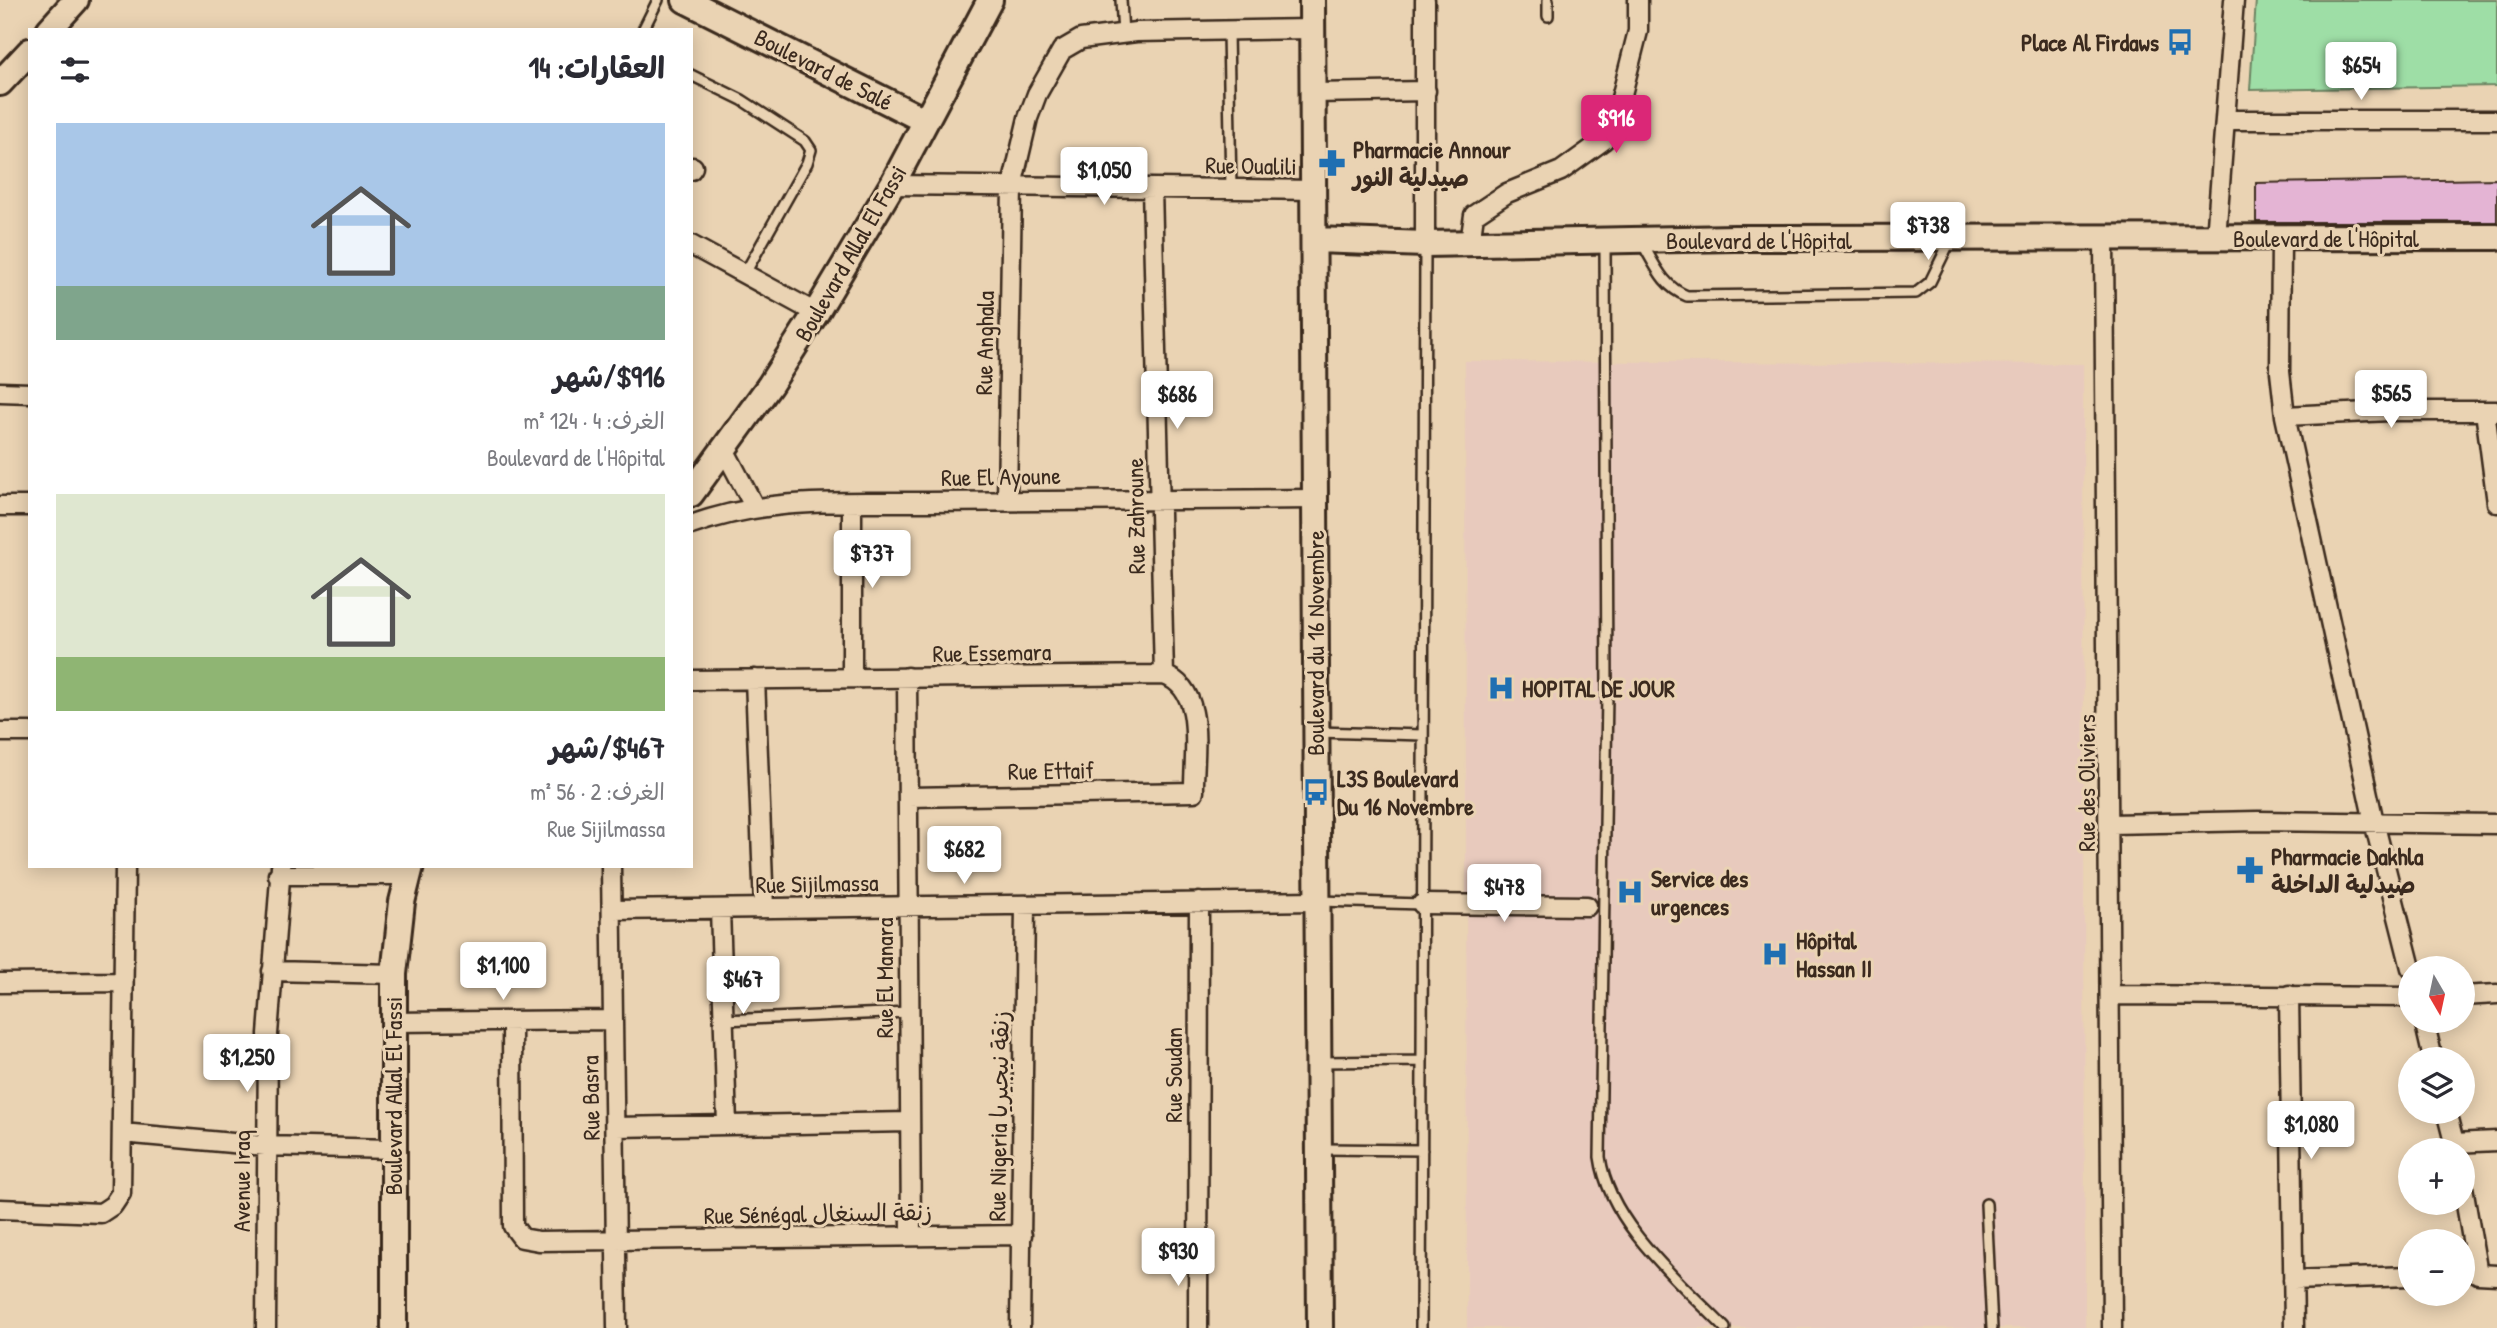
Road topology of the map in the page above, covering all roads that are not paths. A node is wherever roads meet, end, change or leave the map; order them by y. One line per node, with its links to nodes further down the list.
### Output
1 (76, 0): 12 (street)
2 (658, 0): 13 (lane)
3 (990, 0): 22 (street, Boulevard Allal El Fassi)
4 (1121, 0): 16 (lane)
5 (1312, 0): 14 (street, Boulevard du 16 Novembre)
6 (1426, 0): 20 (street)
7 (1548, 0): 11 (lane)
8 (1637, 0): 38 (street)
9 (2234, 0): 23 (street)
10 (699, 3): 22 (street, Boulevard de Salé)
11 (1548, 16)
12 (51, 28)
13 (644, 28)
14 (1313, 29): 15 (street, Rue Anghala); 21 (street, Boulevard du 16 Novembre)
15 (1228, 32): 16 (street, Rue Anghala); 28 (lane)
16 (1123, 33): 26 (street, Rue Anghala)
17 (28, 53): 19 (street)
18 (693, 76): 41 (lane)
19 (0, 83)
20 (1426, 92): 21 (street); 39 (street)
21 (1314, 93): 29 (street, Boulevard du 16 Novembre)
22 (925, 120): 25 (street, Boulevard Allal El Fassi)
23 (2225, 120): 24 (street); 31 (street)
24 (2497, 120)
25 (892, 185): 26 (street, Rue Oualili); 42 (street, Boulevard Allal El Fassi)
26 (1012, 186): 27 (street, Rue Oualili); 50 (street, Rue Anghala)
27 (1152, 188): 28 (street, Rue Oualili); 51 (street, Rue Zahroune)
28 (1231, 189): 29 (street, Rue Oualili)
29 (1315, 190): 34 (street, Boulevard du 16 Novembre)
30 (2497, 237): 33 (street, Boulevard de l'Hôpital)
31 (2216, 238): 32 (street, Boulevard de l'Hôpital); 33 (street, Boulevard de l'Hôpital)
32 (2104, 239): 35 (street, Boulevard de l'Hôpital); 69 (street, Rue des Oliviers)
33 (2281, 239): 46 (street)
34 (1316, 240): 39 (street, Boulevard de l'Hôpital); 49 (street, Boulevard du 16 Novembre)
35 (1951, 240): 37 (street, Boulevard de l'Hôpital); 37 (lane)
36 (1605, 241): 37 (street, Boulevard de l'Hôpital); 38 (street, Boulevard de l'Hôpital); 127 (lane)
37 (1640, 241)
38 (1470, 243): 39 (street, Boulevard de l'Hôpital)
39 (1425, 244): 66 (lane)
40 (693, 246): 41 (street)
41 (744, 275): 42 (street)
42 (816, 313): 47 (street, Boulevard Allal El Fassi)
43 (0, 392): 44 (street)
44 (28, 393)
45 (2491, 411): 46 (street); 53 (street)
46 (2285, 416): 68 (street)
47 (724, 449): 48 (street, Boulevard Allal El Fassi); 56 (street)
48 (693, 489)
49 (1314, 499): 51 (street, Rue El Ayoune); 65 (street, Boulevard du 16 Novembre)
50 (1007, 500): 51 (street, Rue El Ayoune); 52 (street, Rue El Ayoune)
51 (1158, 500): 58 (street, Rue Zahroune)
52 (852, 503): 56 (street, Rue El Ayoune); 59 (street)
53 (2497, 503)
54 (0, 506): 55 (street)
55 (28, 506)
56 (754, 506): 57 (street, Rue El Ayoune)
57 (693, 524)
58 (1164, 675): 60 (street, Rue Essemara); 67 (street, Rue Ettaif)
59 (852, 677): 60 (street, Rue Essemara); 61 (street, Rue Essemara)
60 (907, 677): 67 (street, Rue El Manara)
61 (755, 679): 62 (street, Rue Essemara); 81 (street)
62 (693, 680)
63 (0, 732): 64 (street)
64 (28, 732)
65 (1315, 732): 66 (lane); 75 (street, Boulevard du 16 Novembre)
66 (1423, 734): 77 (lane)
67 (908, 797): 79 (street, Rue El Manara)
68 (2374, 822): 69 (street); 70 (street); 84 (street)
69 (2110, 824): 90 (street, Rue des Oliviers)
70 (2497, 824)
71 (125, 868): 87 (street)
72 (611, 868): 83 (street, Rue Basra)
73 (280, 870): 74 (street); 85 (street, Avenue Iraq)
74 (409, 871): 86 (street, Boulevard Allal El Fassi)
75 (1316, 901): 76 (street, Rue Sijilmassa); 77 (lane); 100 (street, Boulevard du 16 Novembre)
76 (1199, 902): 78 (street, Rue Sijilmassa); 124 (street, Rue Soudan)
77 (1422, 904): 80 (street); 99 (lane)
78 (1025, 905): 79 (street, Rue Sijilmassa); 113 (street, Rue Nigeria زنقة نيجيريا)
79 (909, 906): 81 (street, Rue Sijilmassa); 94 (street, Rue El Manara)
80 (1587, 906)
81 (764, 908): 82 (street, Rue Sijilmassa)
82 (720, 909): 83 (street, Rue Sijilmassa); 96 (street)
83 (612, 911): 95 (street, Rue Basra)
84 (2408, 956)
85 (272, 971): 86 (street); 107 (street, Avenue Iraq)
86 (394, 974): 98 (street, Boulevard Allal El Fassi)
87 (123, 982): 88 (street); 104 (street)
88 (0, 984)
89 (2497, 994): 92 (street)
90 (2112, 995): 91 (street); 129 (street, Rue des Oliviers)
91 (2289, 995): 93 (street); 119 (street)
92 (2475, 995)
93 (2398, 997)
94 (909, 1012): 96 (lane); 101 (street, Rue El Manara)
95 (612, 1020): 97 (street); 103 (street, Rue Basra)
96 (723, 1020): 102 (street)
97 (512, 1021): 98 (street); 115 (street, Rue Sénégal زنقة السنغال)
98 (393, 1022): 108 (street, Boulevard Allal El Fassi)
99 (1422, 1061): 100 (lane); 110 (lane)
100 (1318, 1062): 109 (street, Boulevard du 16 Novembre)
101 (910, 1122): 102 (street); 114 (street, Rue El Manara)
102 (727, 1125): 103 (street)
103 (616, 1127): 115 (street, Rue Basra)
104 (122, 1133): 107 (street); 112 (street)
105 (2497, 1141): 106 (street)
106 (2475, 1144)
107 (265, 1146): 108 (street); 120 (street, Avenue Iraq)
108 (392, 1149): 121 (street, Boulevard Allal El Fassi)
109 (1318, 1149): 110 (lane); 125 (street, Boulevard du 16 Novembre)
110 (1422, 1150): 126 (lane)
111 (1986, 1203): 128 (lane)
112 (0, 1209)
113 (1021, 1234): 114 (street, Rue Sénégal زنقة السنغال); 123 (street, Rue Nigeria زنقة نيجيريا)
114 (911, 1236): 115 (street, Rue Sénégal زنقة السنغال)
115 (616, 1240): 122 (street, Rue Basra)
116 (2475, 1275): 117 (street)
117 (2497, 1275)
118 (2398, 1276): 119 (street)
119 (2293, 1280): 130 (street)
120 (266, 1328)
121 (394, 1328)
122 (617, 1328)
123 (1020, 1328)
124 (1198, 1328)
125 (1320, 1328)
126 (1421, 1328)
127 (1726, 1328)
128 (1992, 1328)
129 (2112, 1328)
130 (2294, 1328)

